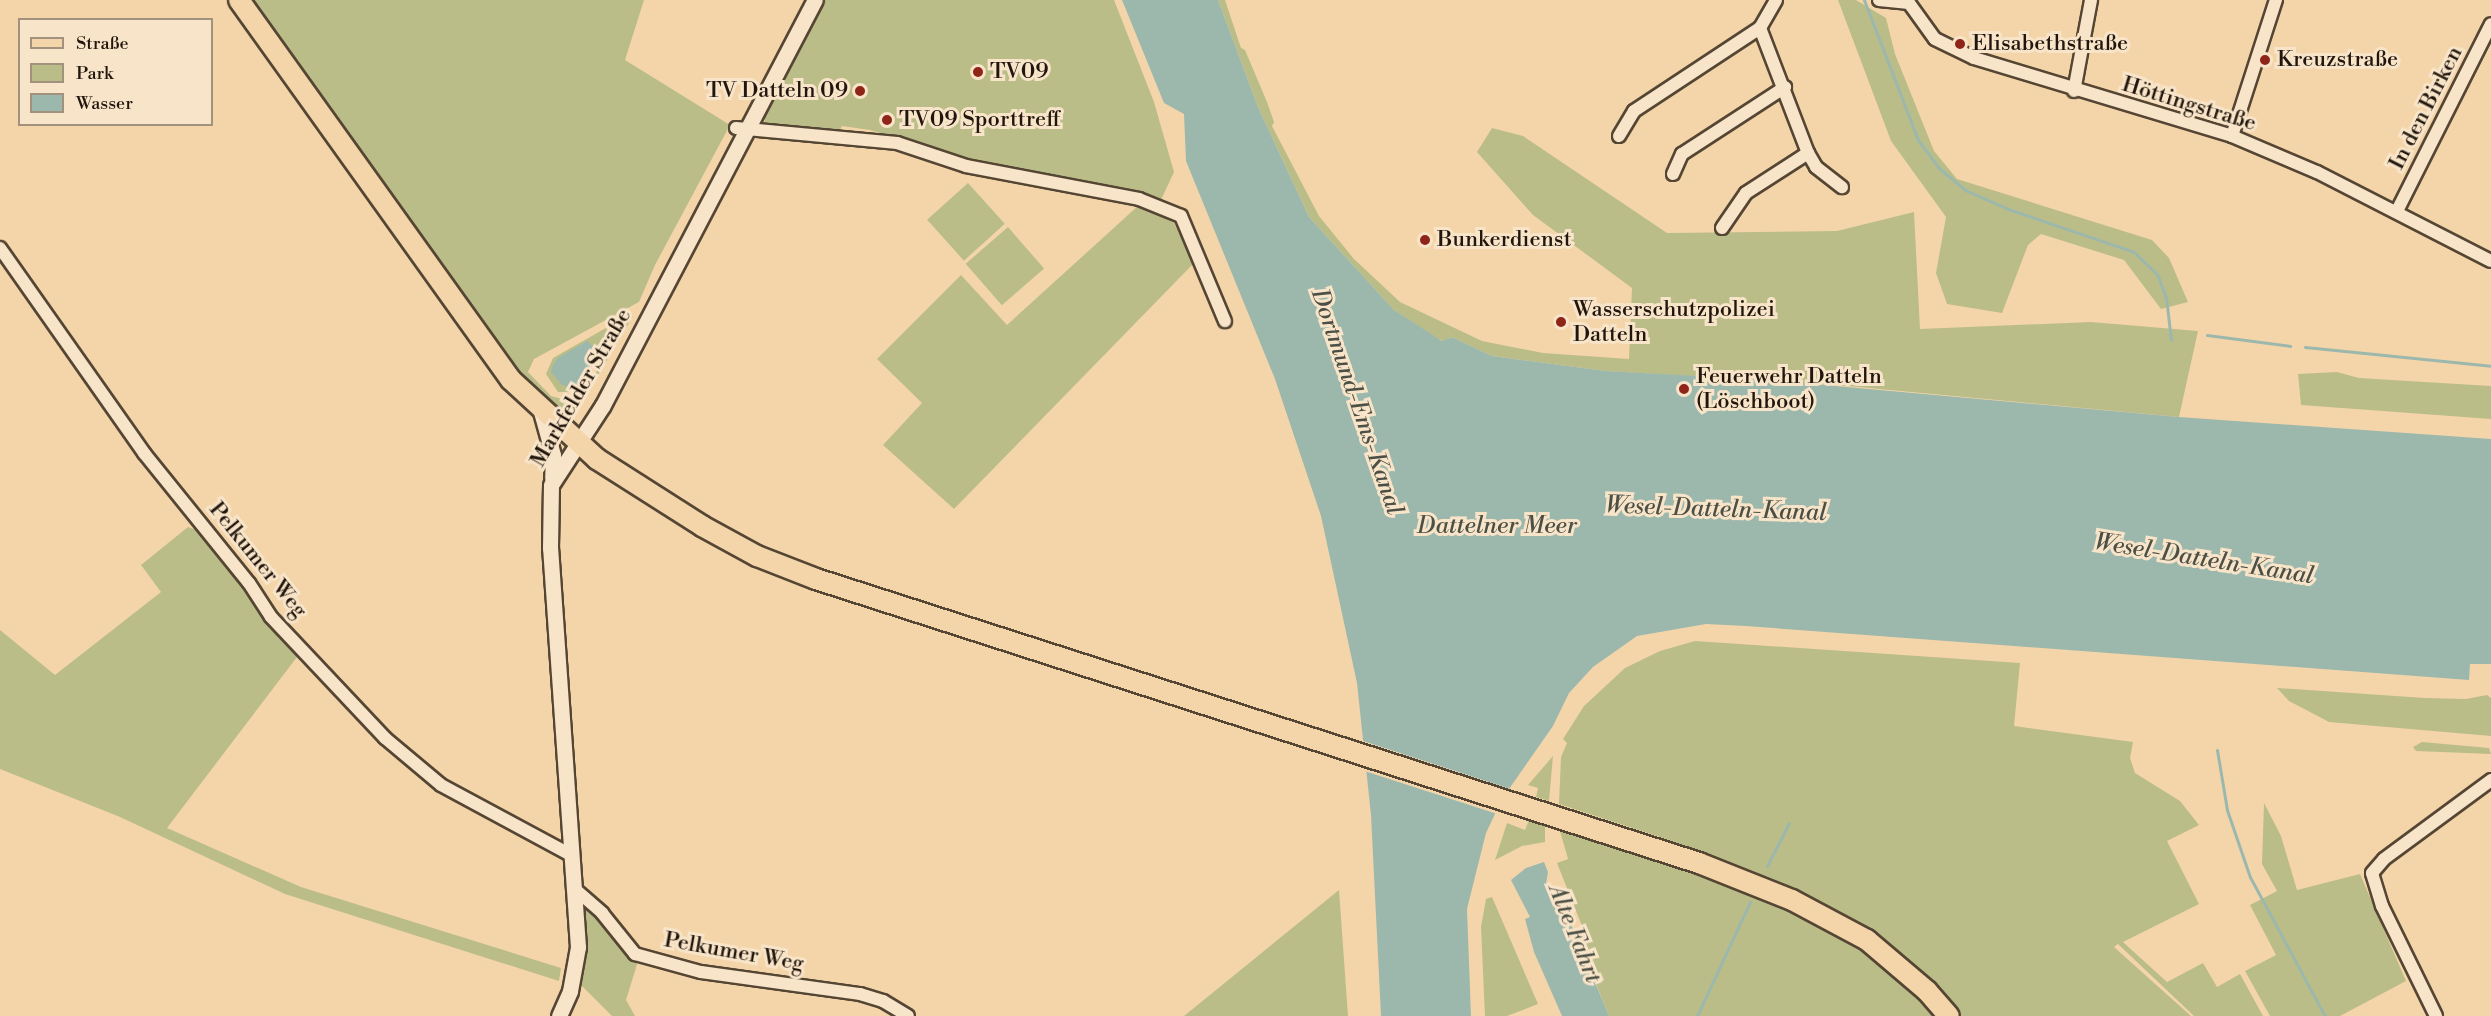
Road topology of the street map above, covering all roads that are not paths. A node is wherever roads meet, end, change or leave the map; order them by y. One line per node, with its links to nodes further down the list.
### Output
1 (239, 0): 23 (main road)
2 (815, 0): 12 (street, Markfelder Straße)
3 (1776, 0): 9 (street)
4 (1880, 0): 7 (street, Höttingstraße)
5 (2091, 0): 11 (street)
6 (2276, 0): 14 (street)
7 (1908, 1): 11 (street, Höttingstraße)
8 (2491, 24): 18 (street, In den Birken)
9 (1760, 28): 10 (street); 13 (street)
10 (1785, 87): 15 (street); 16 (street)
11 (2074, 92): 14 (street, Höttingstraße)
12 (740, 129): 22 (street); 24 (street, Markfelder Straße)
13 (1619, 136)
14 (2232, 136): 18 (street, Höttingstraße)
15 (1808, 153): 17 (street); 19 (street)
16 (1673, 174)
17 (1842, 187)
18 (2397, 211): 21 (street, Höttingstraße)
19 (1722, 228)
20 (0, 248): 27 (street, Pelkumer Weg)
21 (2491, 261)
22 (1225, 321)
23 (540, 408): 24 (main road); 25 (street)
24 (577, 443): 25 (street, Markfelder Straße); 31 (main road)
25 (551, 485): 27 (street, Markfelder Straße)
26 (2491, 780): 32 (street)
27 (573, 856): 28 (street, Markfelder Straße)
28 (576, 890): 29 (street, Markfelder Straße); 30 (street, Pelkumer Weg)
29 (559, 1016)
30 (908, 1016)
31 (1949, 1016)
32 (2436, 1016)

